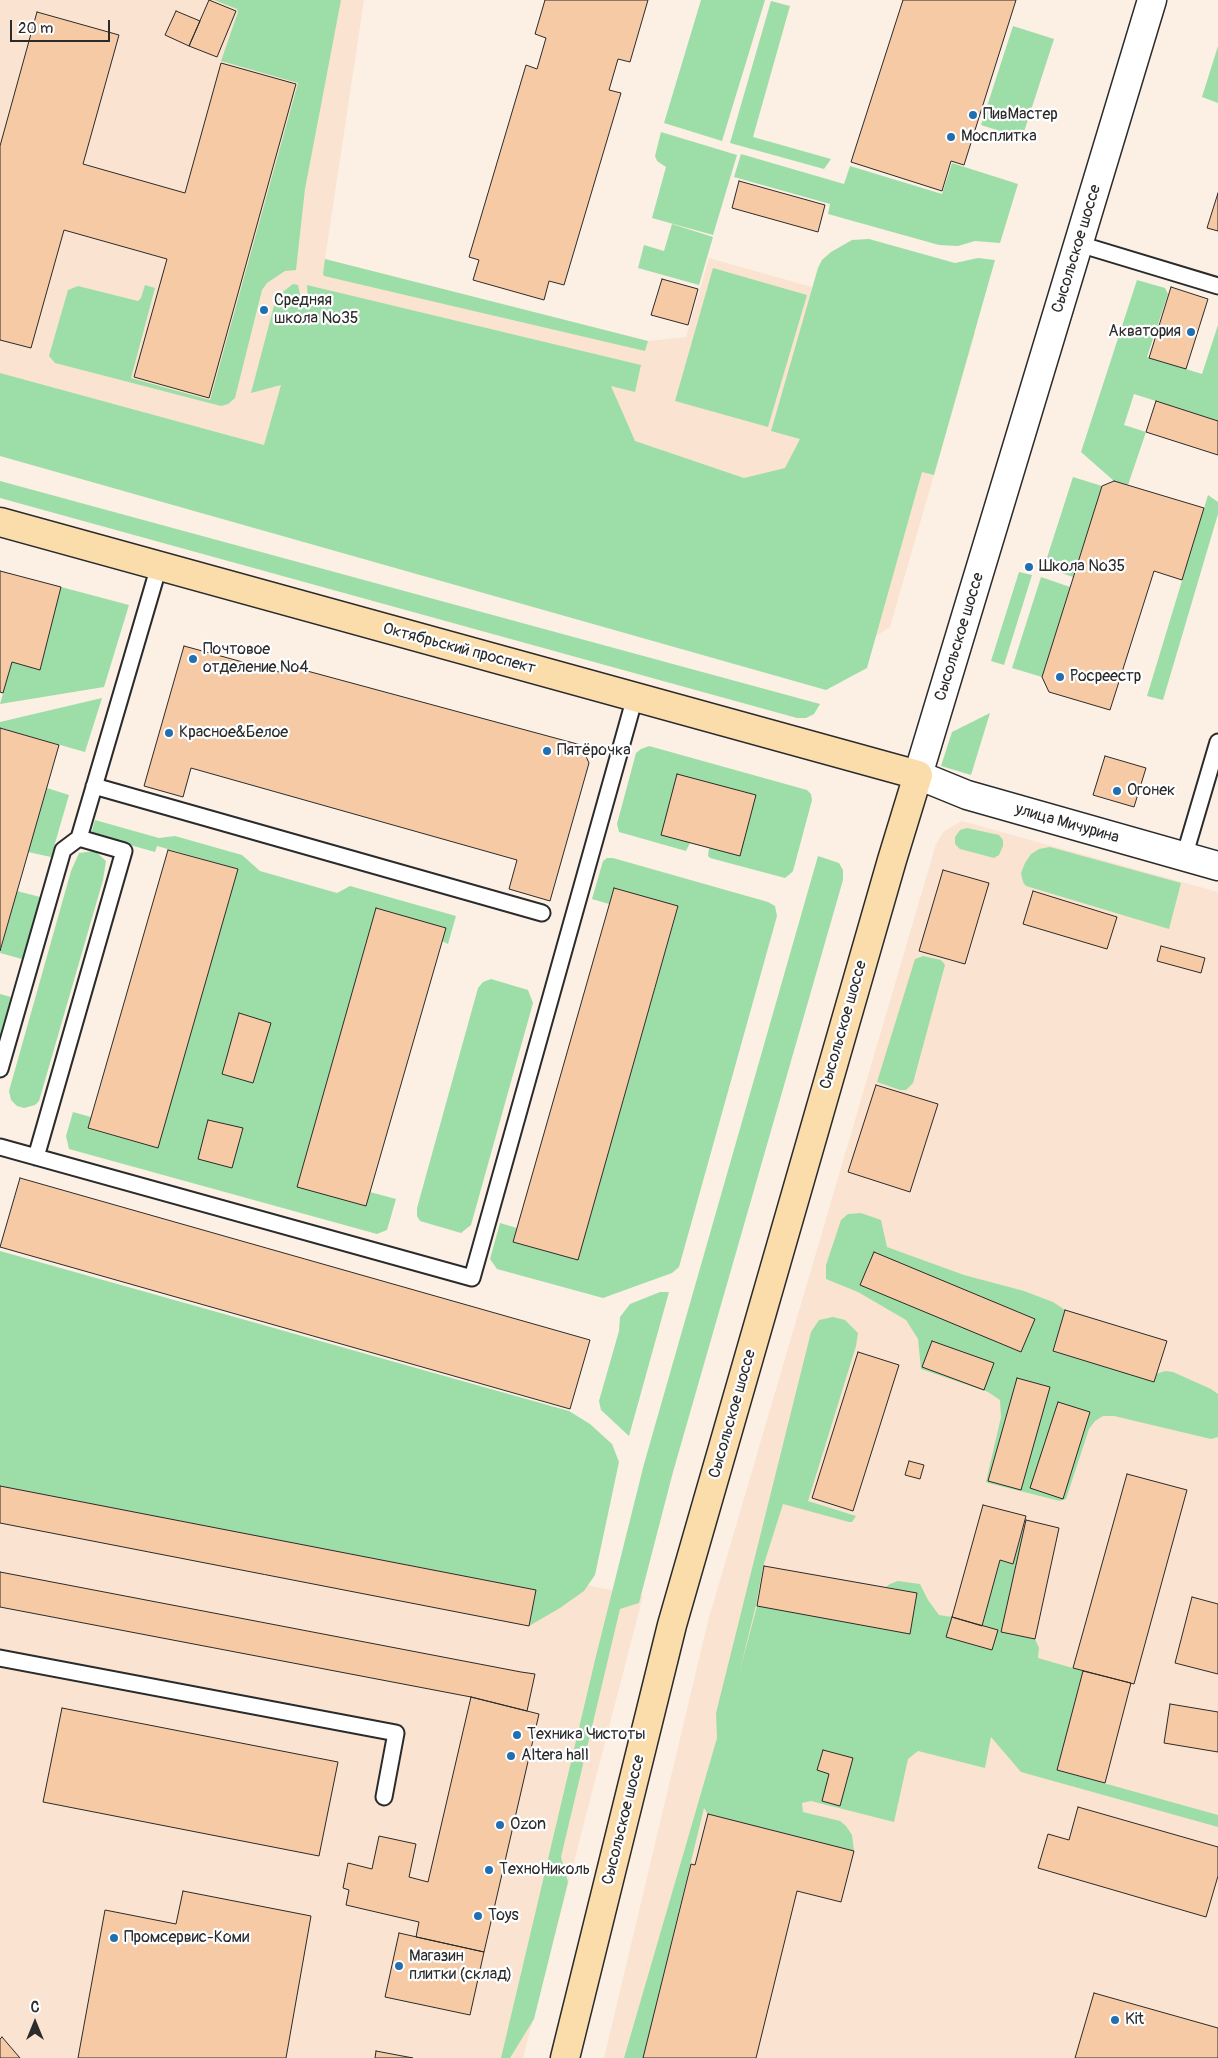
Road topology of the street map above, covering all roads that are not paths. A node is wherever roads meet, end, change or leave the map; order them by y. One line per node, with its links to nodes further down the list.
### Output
1 (1152, 0): 2 (main road, Сысольское шоссе)
2 (1079, 244): 3 (lane); 8 (main road, Сысольское шоссе)
3 (1218, 286)
4 (0, 522): 5 (main road, Октябрьский проспект)
5 (159, 566): 6 (main road, Октябрьский проспект); 9 (lane)
6 (635, 697): 8 (main road, Октябрьский проспект); 16 (lane)
7 (1218, 742): 11 (lane)
8 (918, 775): 11 (main road, улица Мичурина); 19 (main road, Сысольское шоссе)
9 (94, 786): 10 (lane); 13 (lane)
10 (79, 838): 14 (lane); 16 (lane)
11 (1184, 857): 12 (main road, улица Мичурина)
12 (1218, 866)
13 (542, 913)
14 (0, 1069)
15 (0, 1147): 16 (lane)
16 (36, 1157)
17 (0, 1658): 18 (lane)
18 (384, 1797)
19 (565, 2058)

